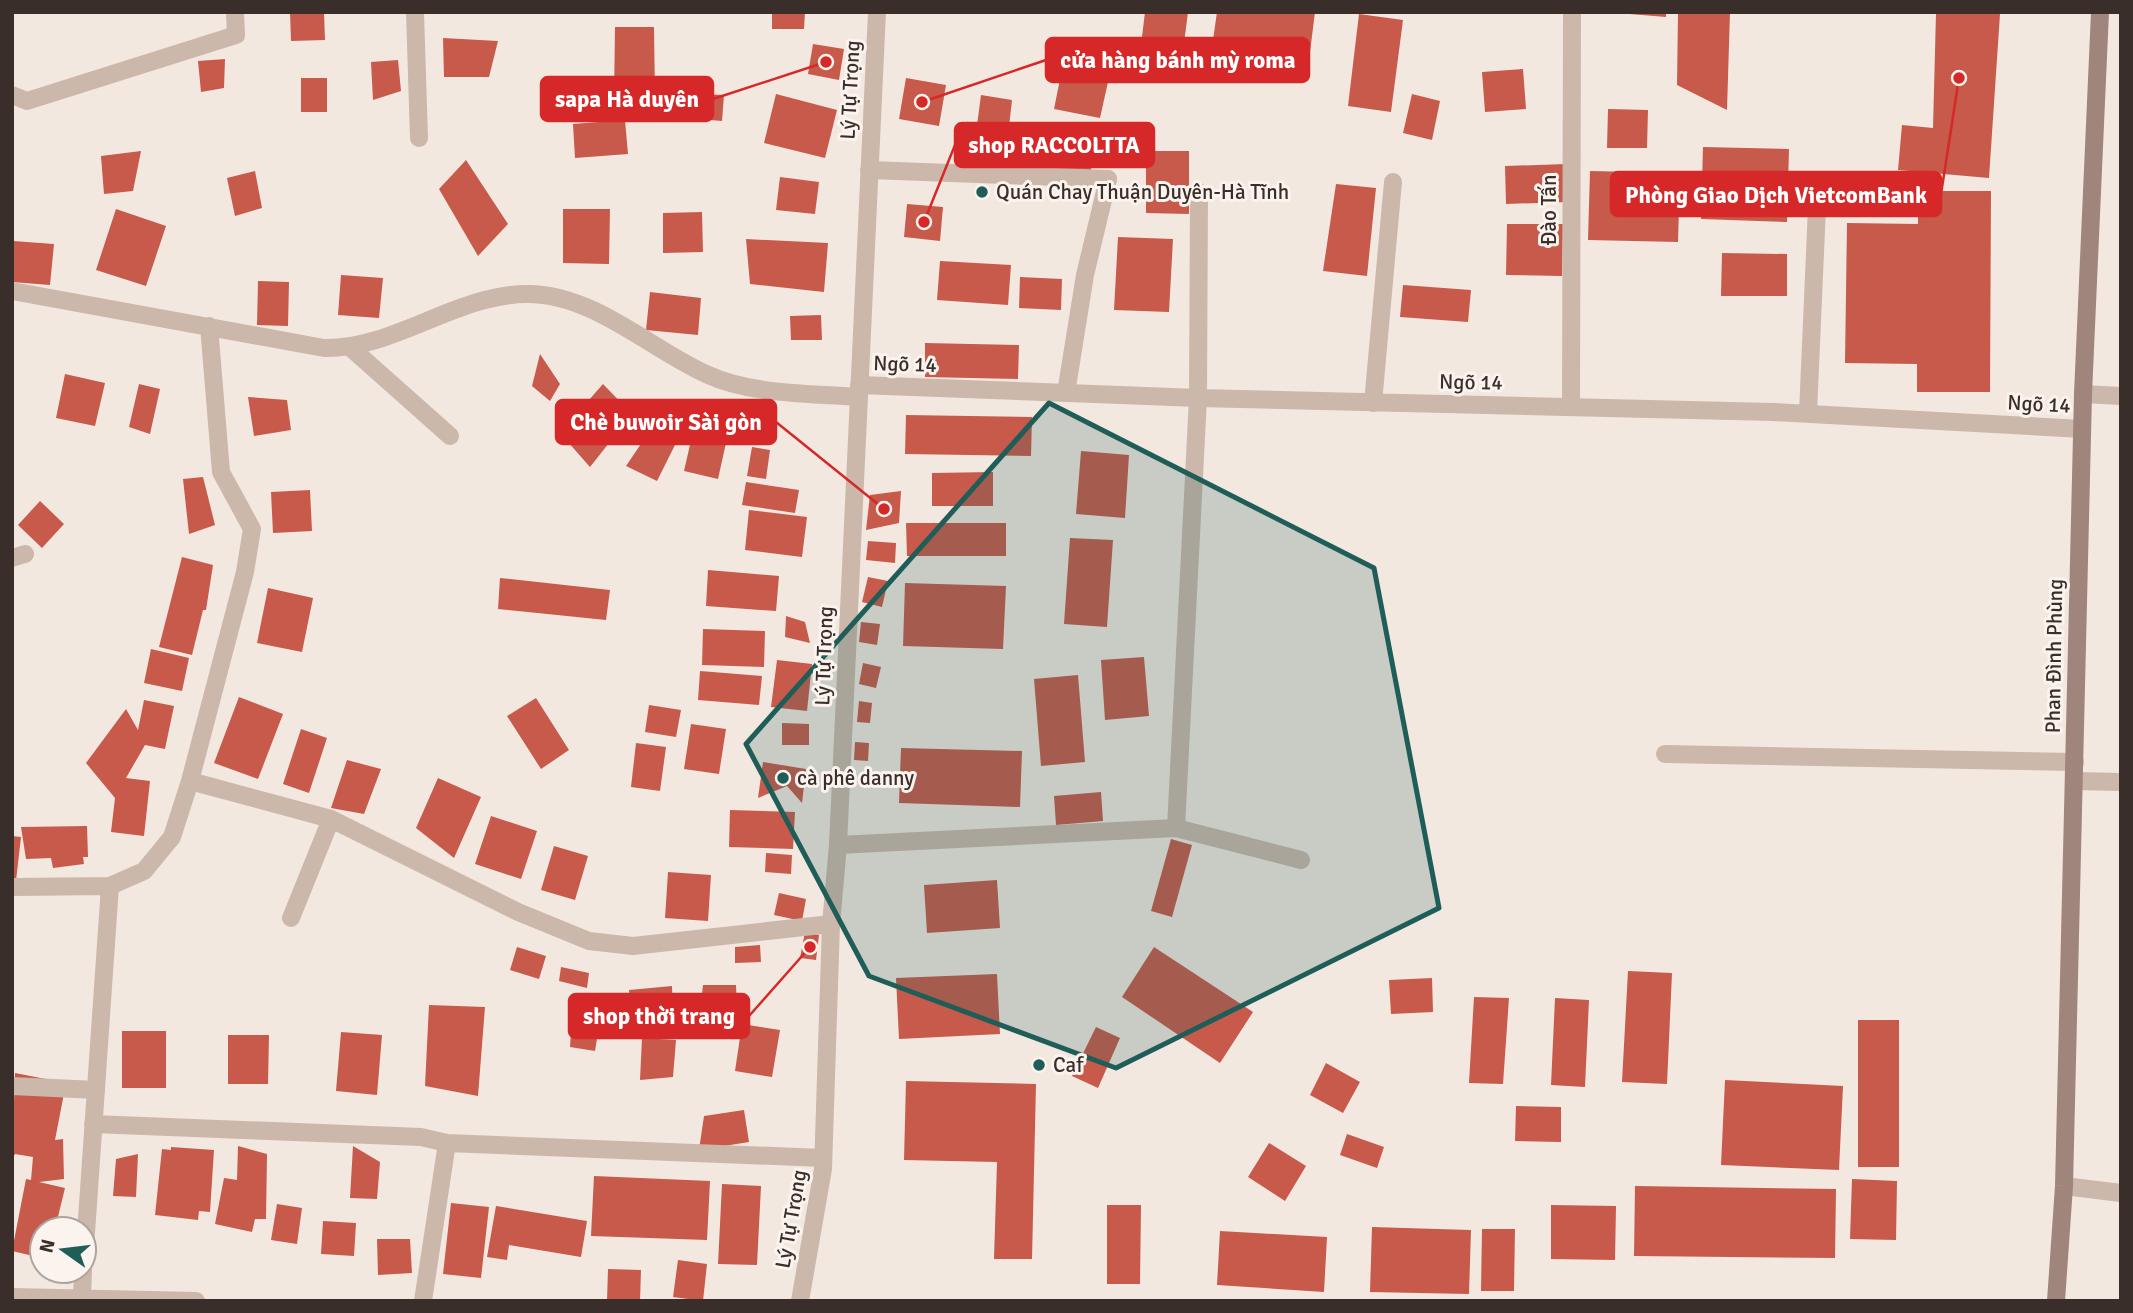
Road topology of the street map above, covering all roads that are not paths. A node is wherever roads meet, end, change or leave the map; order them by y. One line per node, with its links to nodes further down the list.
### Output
1 (235, 12): 6 (street)
2 (415, 12): 7 (street)
3 (877, 12): 8 (street, Lý Tự Trọng)
4 (1572, 12): 21 (street, Đào Tấn)
5 (2100, 12): 17 (main road, Phan Đình Phùng)
6 (12, 95)
7 (419, 138)
8 (869, 170): 15 (street, Lý Tự Trọng); 16 (street)
9 (1393, 181): 20 (street)
10 (1818, 184): 22 (street)
11 (1199, 192): 19 (street)
12 (12, 291): 13 (street)
13 (209, 326): 14 (street); 27 (street)
14 (351, 348): 15 (street, Ngõ 14); 24 (street)
15 (858, 391): 16 (street, Ngõ 14); 32 (street, Lý Tự Trọng)
16 (1066, 393): 19 (street, Ngõ 14)
17 (2083, 394): 18 (street); 23 (main road, Phan Đình Phùng)
18 (2121, 396)
19 (1198, 398): 20 (street, Ngõ 14); 31 (street)
20 (1373, 403): 21 (street, Ngõ 14)
21 (1571, 407): 22 (street, Ngõ 14)
22 (1808, 414): 23 (street, Ngõ 14)
23 (2082, 429): 26 (main road, Phan Đình Phùng)
24 (450, 436)
25 (1665, 754): 26 (street)
26 (2075, 762): 28 (main road, Phan Đình Phùng)
27 (190, 781): 30 (street); 34 (street)
28 (2074, 781): 29 (street); 43 (main road, Phan Đình Phùng)
29 (2121, 782)
30 (331, 819): 36 (street); 37 (street)
31 (1176, 828): 32 (street); 33 (street)
32 (838, 845): 37 (street, Lý Tự Trọng)
33 (1301, 859)
34 (110, 886): 35 (street); 39 (street)
35 (12, 887)
36 (291, 918)
37 (831, 924): 42 (street, Lý Tự Trọng)
38 (12, 1086): 39 (street)
39 (96, 1090): 40 (street)
40 (93, 1124): 41 (street); 45 (street)
41 (447, 1143): 42 (street); 50 (street)
42 (823, 1157): 51 (street, Lý Tự Trọng)
43 (2064, 1186): 44 (street); 52 (main road, Phan Đình Phùng)
44 (2121, 1193)
45 (87, 1215)
46 (82, 1285): 47 (street)
47 (82, 1296): 48 (street); 49 (street)
48 (12, 1297)
49 (196, 1301)
50 (423, 1301)
51 (800, 1301)
52 (2056, 1301)

